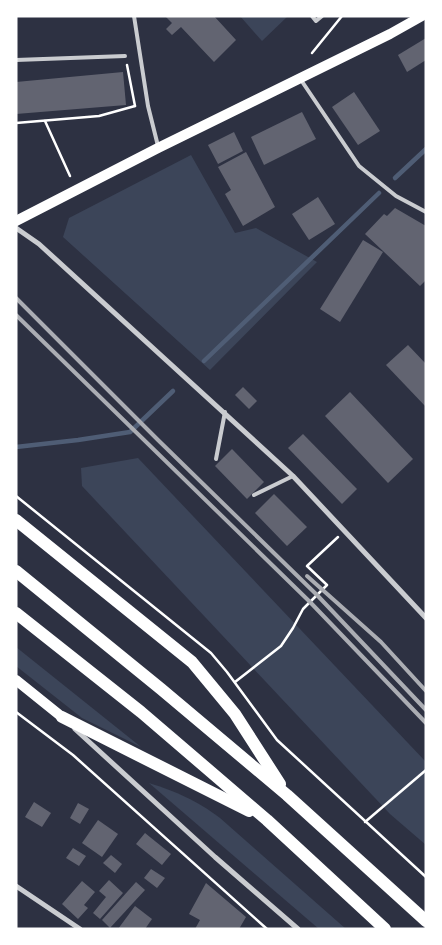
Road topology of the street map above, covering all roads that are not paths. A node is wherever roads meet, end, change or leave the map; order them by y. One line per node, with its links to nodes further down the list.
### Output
1 (134, 16): 8 (lane)
2 (312, 16): 3 (lane)
3 (322, 16)
4 (422, 16): 7 (main road)
5 (125, 56): 6 (lane)
6 (16, 60)
7 (300, 78): 8 (main road); 9 (lane)
8 (158, 148): 10 (main road)
9 (426, 212)
10 (16, 221)
11 (16, 228): 12 (street)
12 (225, 412): 13 (lane); 14 (street)
13 (216, 459)
14 (293, 476): 15 (lane); 19 (street)
15 (254, 495)
16 (16, 520): 22 (highway)
17 (16, 571): 22 (highway)
18 (16, 613): 23 (highway)
19 (426, 618)
20 (16, 680): 21 (main road)
21 (62, 717): 23 (highway); 27 (street)
22 (287, 795): 25 (highway)
23 (267, 820): 28 (highway)
24 (16, 886): 26 (street)
25 (426, 921)
26 (80, 929)
27 (298, 929)
28 (385, 929)

